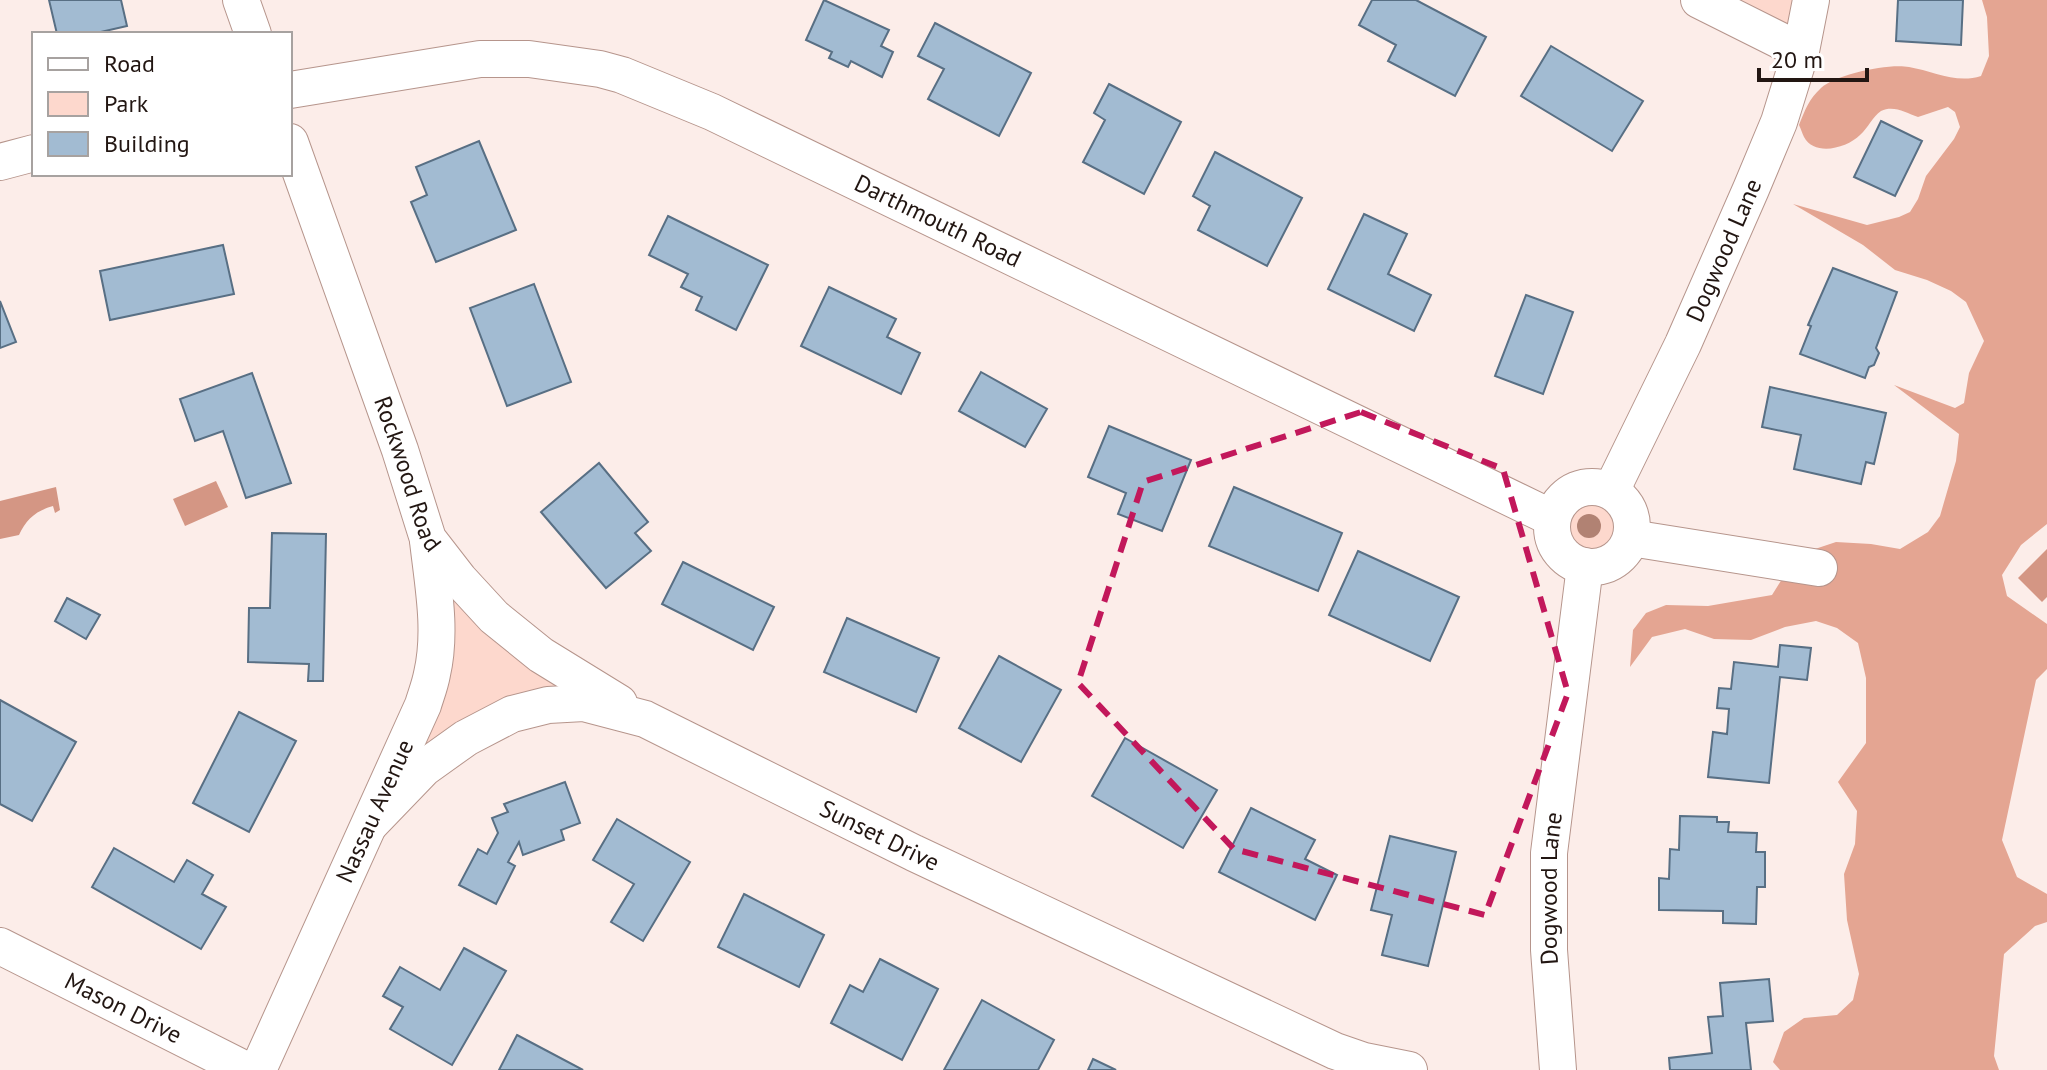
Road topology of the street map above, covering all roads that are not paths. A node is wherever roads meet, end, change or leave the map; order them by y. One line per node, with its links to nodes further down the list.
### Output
1 (241, 0): 4 (street)
2 (1699, 0): 5 (street)
3 (1811, 0): 5 (street, Dogwood Lane)
4 (252, 32)
5 (1801, 51): 10 (street, Dogwood Lane)
6 (292, 90): 11 (street, Darthmouth Road)
7 (292, 148): 13 (street, Rockwood Road)
8 (32, 154): 9 (street)
9 (0, 162)
10 (1611, 491): 11 (street); 12 (street)
11 (1552, 518): 14 (street)
12 (1631, 538): 14 (street); 15 (street)
13 (428, 539): 16 (street, Rockwood Road); 17 (street, Nassau Avenue)
14 (1585, 566): 22 (street, Dogwood Lane)
15 (1819, 568)
16 (645, 719): 17 (street, Sunset Drive); 21 (street, Sunset Drive)
17 (371, 823): 20 (street, Nassau Avenue)
18 (0, 946): 19 (street, Mason Drive)
19 (246, 1070)
20 (258, 1070)
21 (1409, 1070)
22 (1558, 1070)

